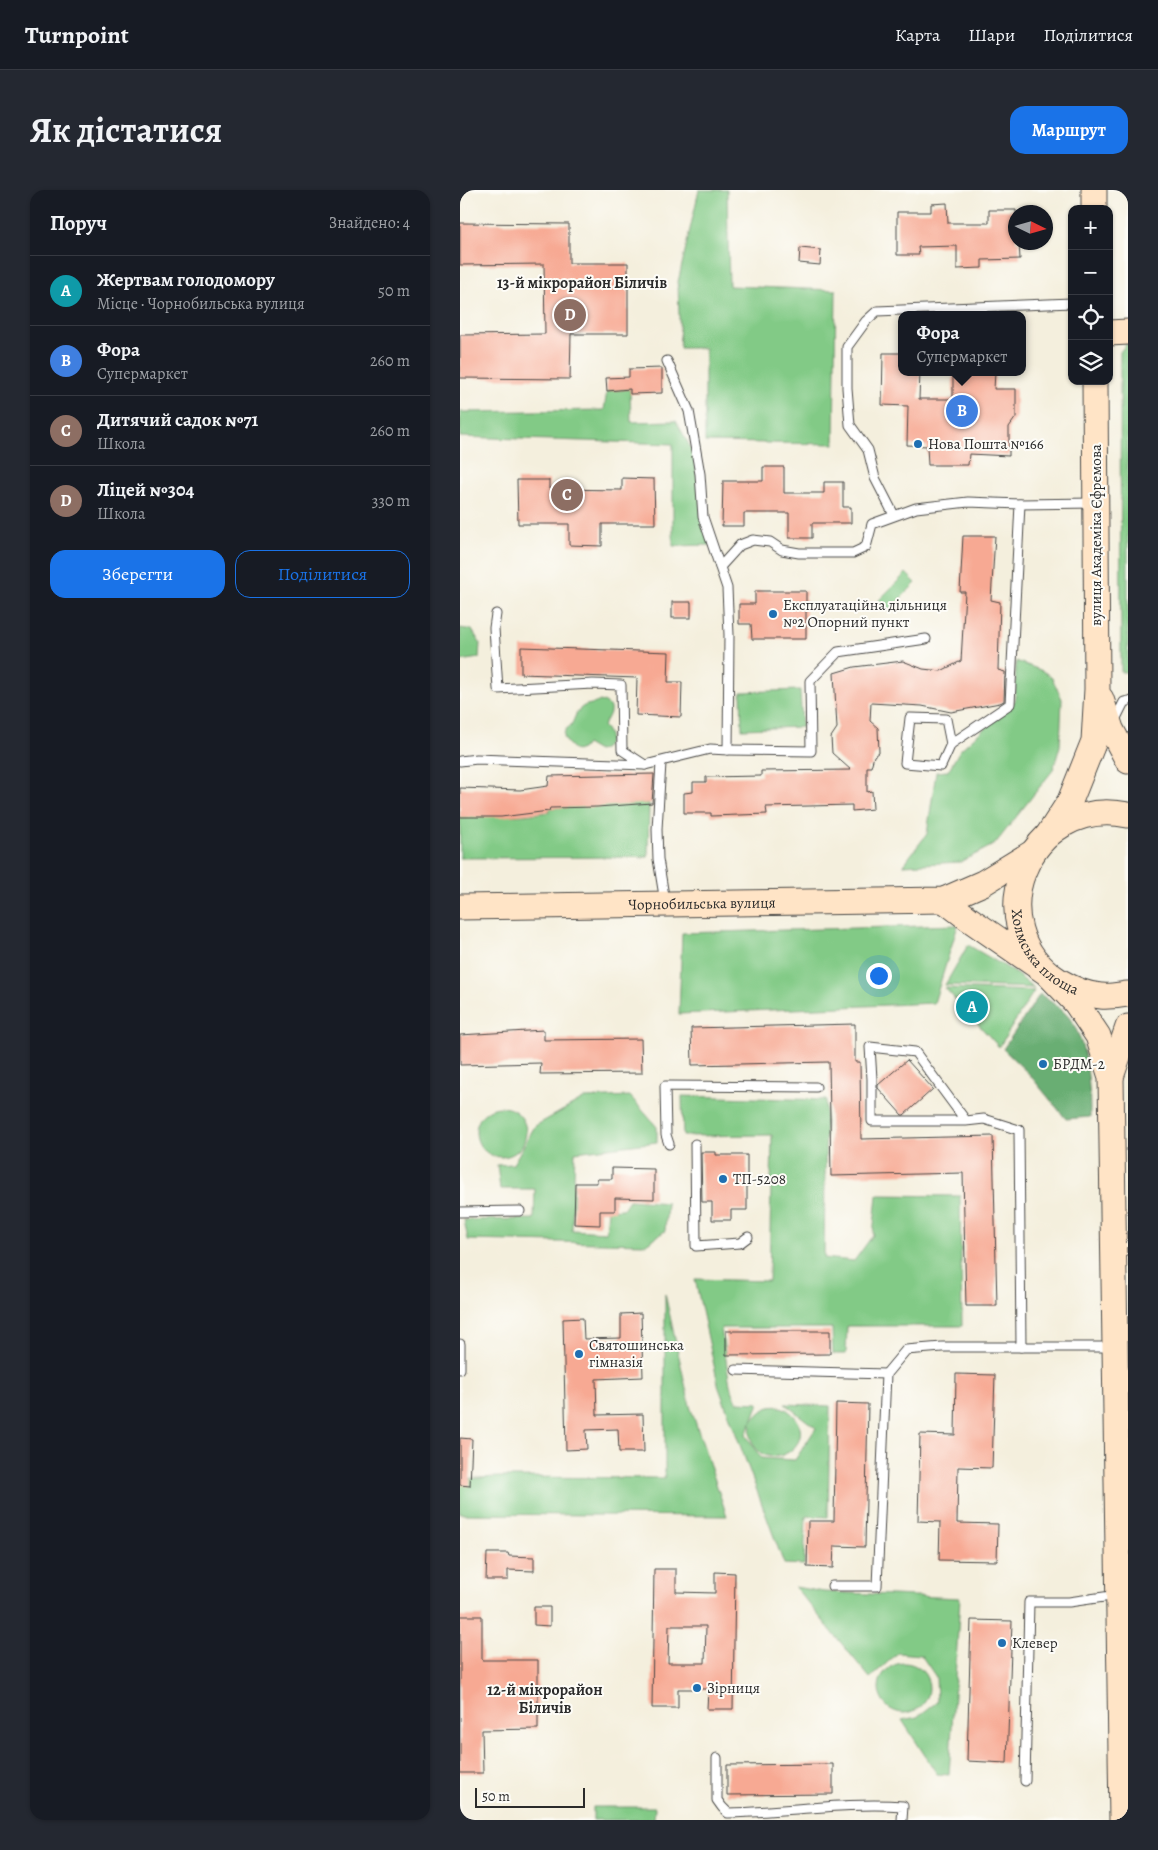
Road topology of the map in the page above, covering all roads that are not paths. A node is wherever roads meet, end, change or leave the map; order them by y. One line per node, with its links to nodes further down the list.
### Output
1 (1094, 190): 2 (main road)
2 (1094, 205)
3 (1068, 303): 10 (lane)
4 (1128, 332): 5 (main road)
5 (1113, 333)
6 (667, 361): 11 (lane)
7 (1095, 385): 8 (main road, вулиця Академіка Єфремова)
8 (1096, 503): 9 (lane); 14 (main road, вулиця Академіка Єфремова)
9 (1020, 504): 10 (lane); 17 (lane)
10 (894, 516): 11 (lane)
11 (720, 566): 18 (lane)
12 (496, 614): 22 (lane)
13 (926, 639): 18 (lane)
14 (1097, 689): 16 (main road, вулиця Академіка Єфремова); 24 (main road, вулиця Академіка Єфремова)
15 (1128, 702): 16 (lane)
16 (1111, 729): 20 (main road, вулиця Академіка Єфремова)
17 (951, 744): 17 (lane)
18 (728, 750): 21 (lane)
19 (460, 761): 22 (lane)
20 (1128, 761)
21 (660, 763): 22 (lane); 26 (lane)
22 (645, 765)
23 (1128, 815): 24 (main road)
24 (1040, 844): 25 (main road, Чорнобильська вулиця); 28 (main road, Холмська площа)
25 (944, 900): 26 (main road, Чорнобильська вулиця); 28 (main road)
26 (666, 904): 27 (main road, Чорнобильська вулиця)
27 (460, 907)
28 (1048, 973): 29 (main road, Холмська площа); 31 (main road)
29 (1128, 994)
30 (1128, 1027): 31 (main road)
31 (1111, 1077): 41 (main road)
32 (816, 1087): 34 (lane)
33 (966, 1121): 33 (lane); 40 (lane)
34 (669, 1144)
35 (695, 1144): 38 (lane)
36 (520, 1211): 37 (lane)
37 (460, 1212)
38 (748, 1237)
39 (460, 1344): 42 (lane)
40 (1021, 1347): 41 (lane); 44 (lane)
41 (1118, 1359): 46 (main road)
42 (460, 1369)
43 (736, 1370): 44 (lane)
44 (886, 1374): 45 (lane)
45 (832, 1586)
46 (1124, 1594): 48 (lane); 50 (main road)
47 (717, 1758): 49 (lane)
48 (1025, 1781)
49 (902, 1820)
50 (1122, 1820)

